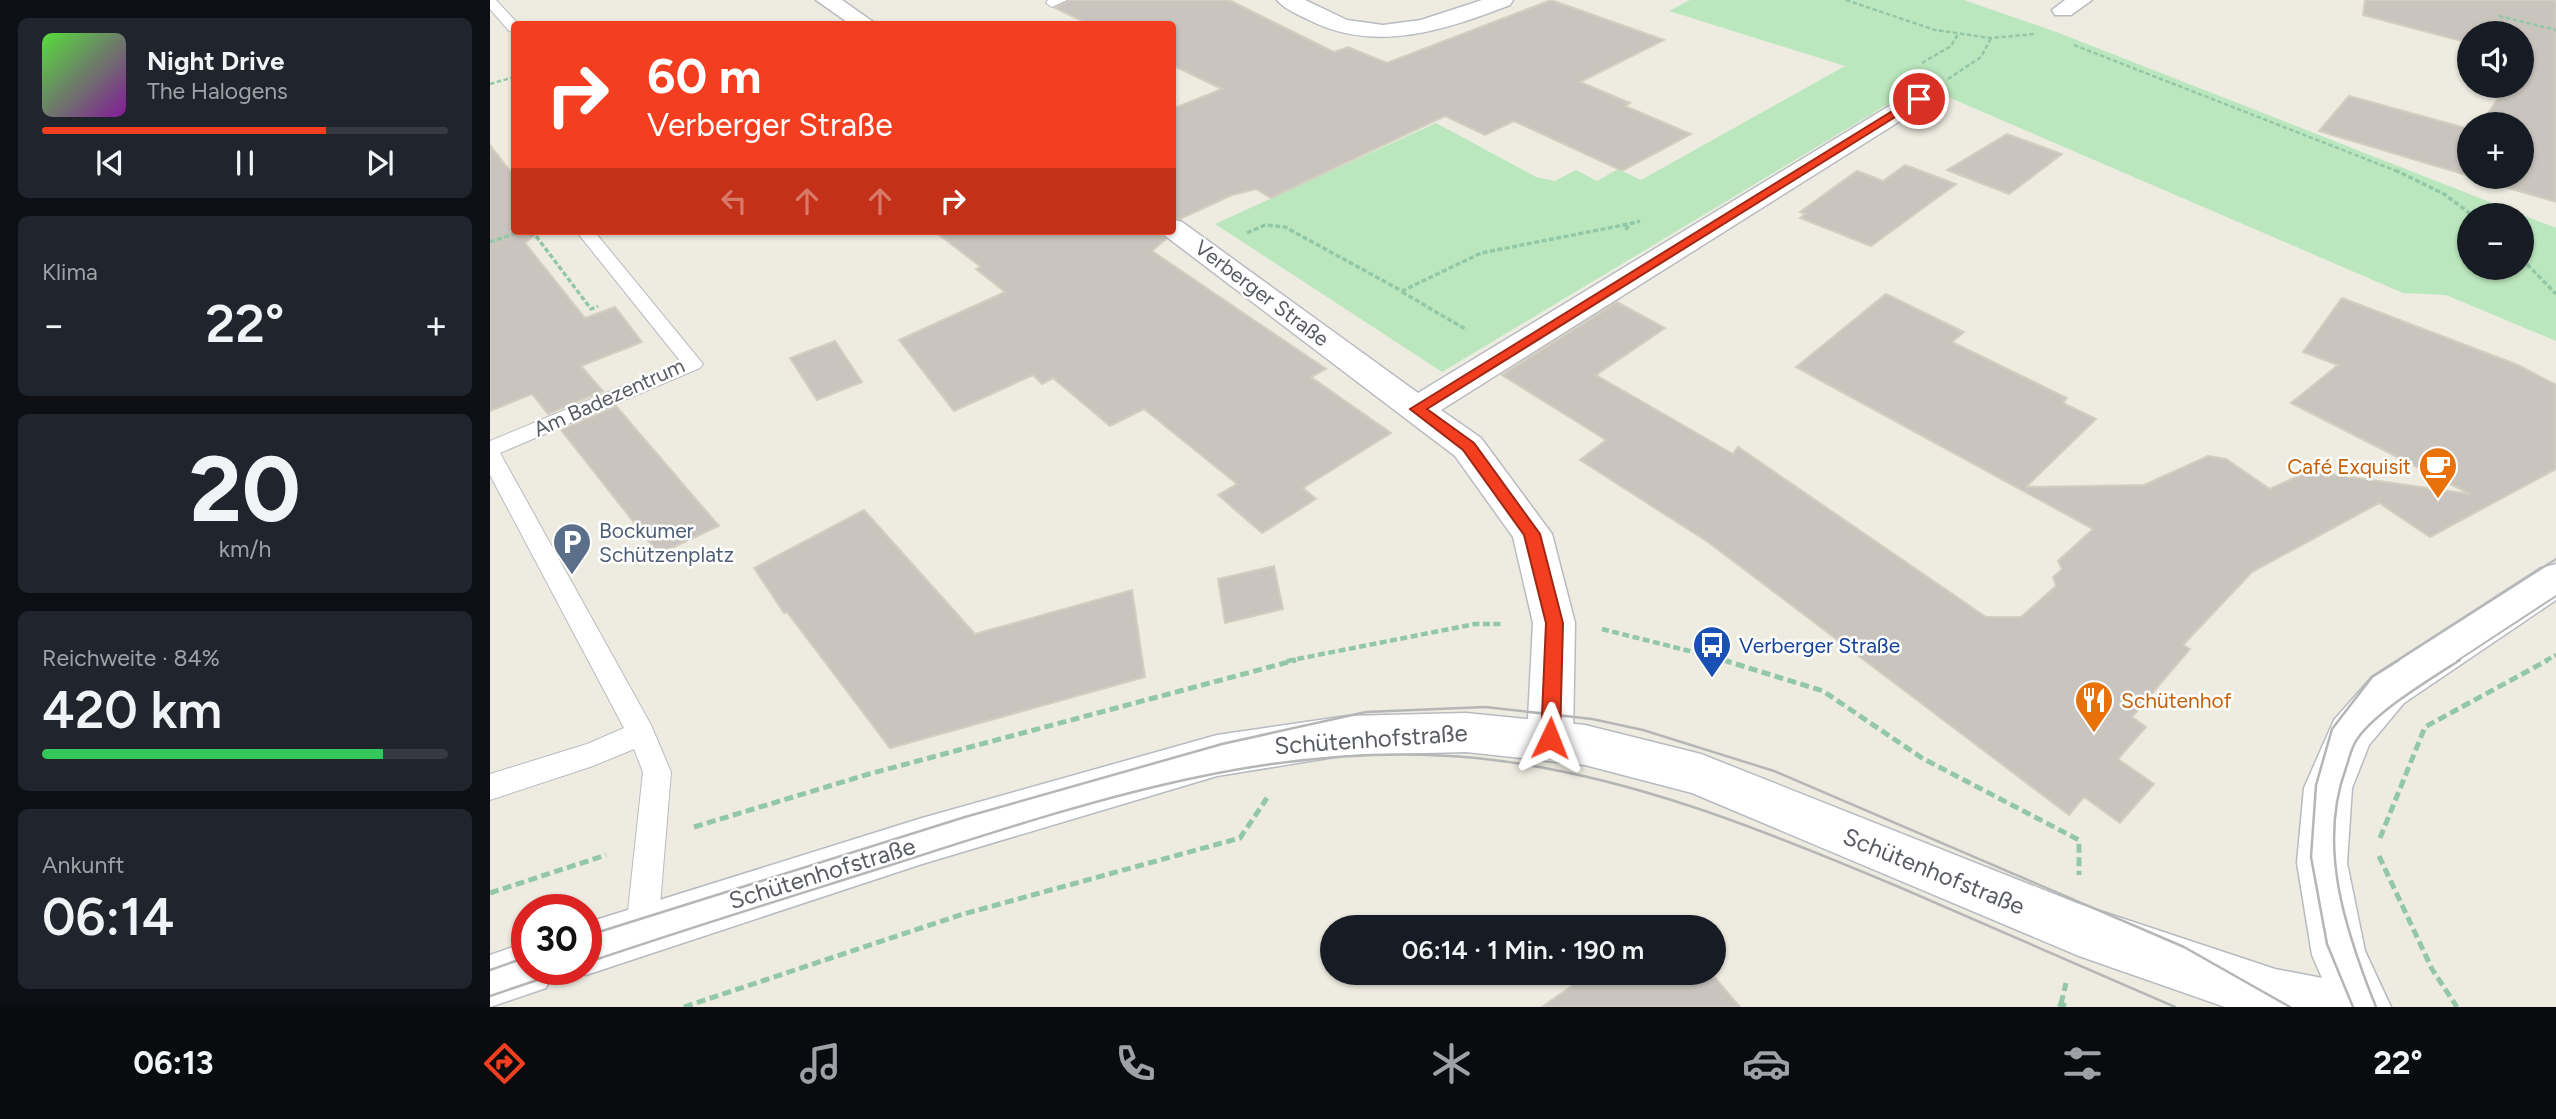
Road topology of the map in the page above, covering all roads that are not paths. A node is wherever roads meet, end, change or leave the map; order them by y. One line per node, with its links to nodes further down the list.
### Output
1 (827, 0): 5 (street)
2 (1287, 0): 3 (street)
3 (1502, 0)
4 (490, 1): 6 (lane)
5 (859, 21)
6 (511, 26)
7 (1919, 99): 10 (street)
8 (1176, 231): 10 (street, Verberger Straße)
9 (588, 235): 11 (lane, Am Badezentrum)
10 (1417, 409): 14 (street, Verberger Straße)
11 (490, 452): 13 (lane)
12 (2556, 579): 21 (street)
13 (641, 733): 15 (lane); 16 (lane)
14 (1550, 738): 16 (street, Schütenhofstraße); 20 (street, Schütenhofstraße)
15 (490, 787)
16 (642, 929): 17 (street, Schütenhofstraße)
17 (602, 943)
18 (511, 975): 19 (street)
19 (490, 982)
20 (2330, 1007)
21 (2363, 1007)

